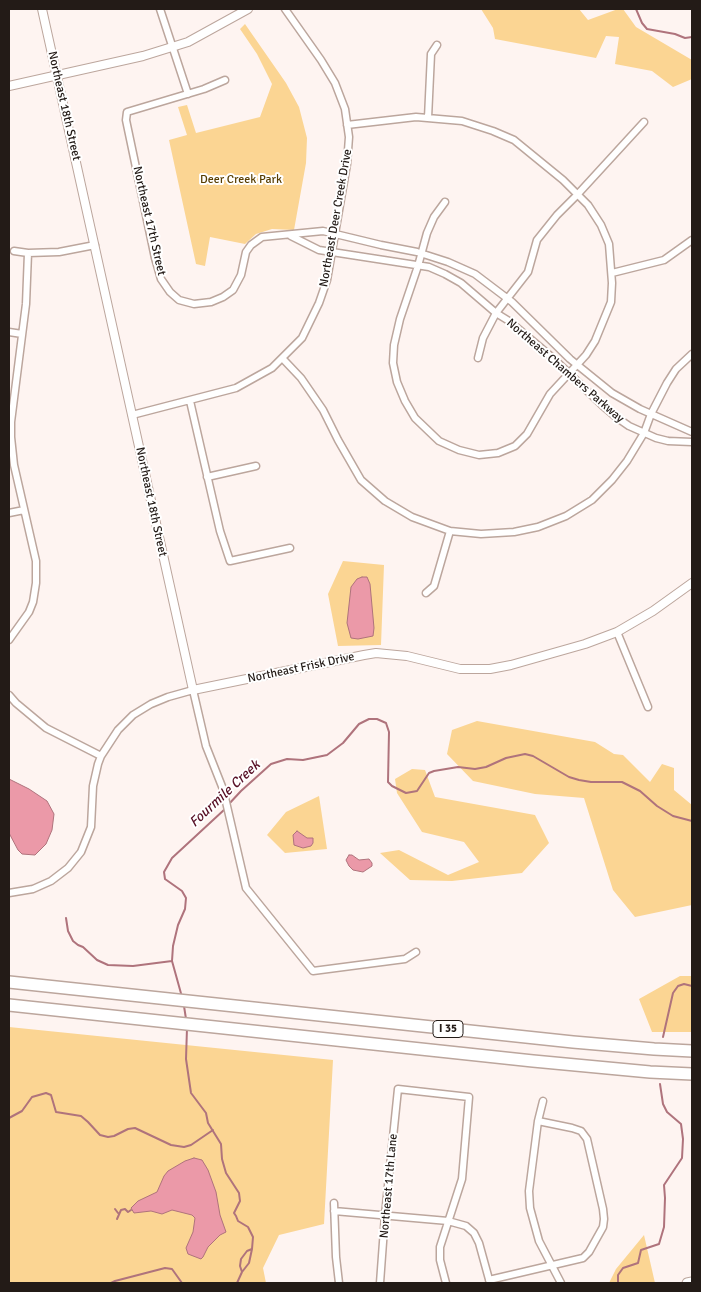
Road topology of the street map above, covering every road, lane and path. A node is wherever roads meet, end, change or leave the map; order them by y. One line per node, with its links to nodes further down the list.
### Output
1 (42, 9): 7 (street, Northeast 18th Street)
2 (160, 9): 6 (street)
3 (248, 9): 6 (street)
4 (285, 9): 13 (street, Northeast Deer Creek Drive)
5 (437, 45): 11 (street)
6 (173, 47): 7 (street); 10 (street)
7 (57, 75): 9 (street); 19 (street, Northeast 18th Street)
8 (225, 80): 10 (street)
9 (9, 86)
10 (188, 94): 17 (street, Northeast 17th Street)
11 (428, 118): 13 (street); 14 (street)
12 (644, 122): 14 (street)
13 (347, 125): 16 (street, Northeast Deer Creek Drive)
14 (577, 196): 25 (street); 26 (street)
15 (445, 202): 23 (street)
16 (335, 233): 17 (street, Northeast 17th Street); 21 (street, Northeast Deer Creek Drive); 23 (street, Northeast Chambers Parkway)
17 (287, 235): 21 (street, Northeast 17th Street)
18 (692, 240): 25 (street)
19 (94, 246): 22 (street); 37 (street, Northeast 18th Street)
20 (14, 251): 22 (street)
21 (331, 252): 24 (street, Northeast Chambers Parkway); 32 (street, Northeast Deer Creek Drive)
22 (28, 253): 29 (street)
23 (421, 253): 24 (street); 26 (street, Northeast Chambers Parkway)
24 (418, 266): 27 (street, Northeast Chambers Parkway); 34 (street)
25 (612, 273): 33 (street)
26 (508, 299): 27 (street); 33 (street, Northeast Chambers Parkway)
27 (496, 313): 31 (street); 34 (street, Northeast Chambers Parkway)
28 (9, 332): 29 (street)
29 (22, 334): 38 (street)
30 (692, 354): 36 (street)
31 (478, 358)
32 (282, 359): 35 (street, Northeast Deer Creek Drive); 46 (street)
33 (576, 364): 34 (street); 36 (street, Northeast Chambers Parkway)
34 (569, 373): 40 (street, Northeast Chambers Parkway)
35 (190, 401): 37 (street, Northeast Deer Creek Drive); 43 (street)
36 (651, 414): 39 (street, Northeast Chambers Parkway); 40 (street)
37 (132, 415): 52 (street, Northeast 18th Street)
38 (10, 422): 44 (street)
39 (692, 432)
40 (644, 433): 41 (street, Northeast Chambers Parkway); 46 (street)
41 (692, 442)
42 (256, 466): 43 (street)
43 (207, 477): 47 (street)
44 (24, 510): 45 (street); 51 (street)
45 (9, 513)
46 (450, 531): 49 (street)
47 (290, 548)
48 (692, 583): 50 (street, Northeast Frisk Drive)
49 (426, 594)
50 (617, 632): 52 (street, Northeast Frisk Drive); 54 (street)
51 (9, 640)
52 (192, 690): 55 (street, Northeast Frisk Drive); 57 (street, Northeast 18th Street)
53 (9, 695): 55 (street)
54 (648, 707)
55 (101, 756): 56 (street, Northeast Frisk Drive)
56 (9, 893)
57 (416, 952)
58 (9, 982): 60 (highway, I 35)
59 (9, 1005): 61 (highway, I 35)
60 (692, 1051)
61 (692, 1074)
62 (543, 1101): 63 (street)
63 (538, 1121): 68 (street); 68 (street)
64 (334, 1203): 65 (street)
65 (334, 1210): 66 (street); 71 (street)
66 (385, 1215): 67 (street); 67 (street, Northeast 17th Lane); 72 (street, Northeast 17th Lane)
67 (448, 1221): 69 (street); 73 (street)
68 (552, 1265): 69 (street); 74 (street)
69 (490, 1282)
70 (692, 1282): 75 (main road)
71 (339, 1283)
72 (380, 1283)
73 (446, 1283)
74 (561, 1283)
75 (687, 1283)

